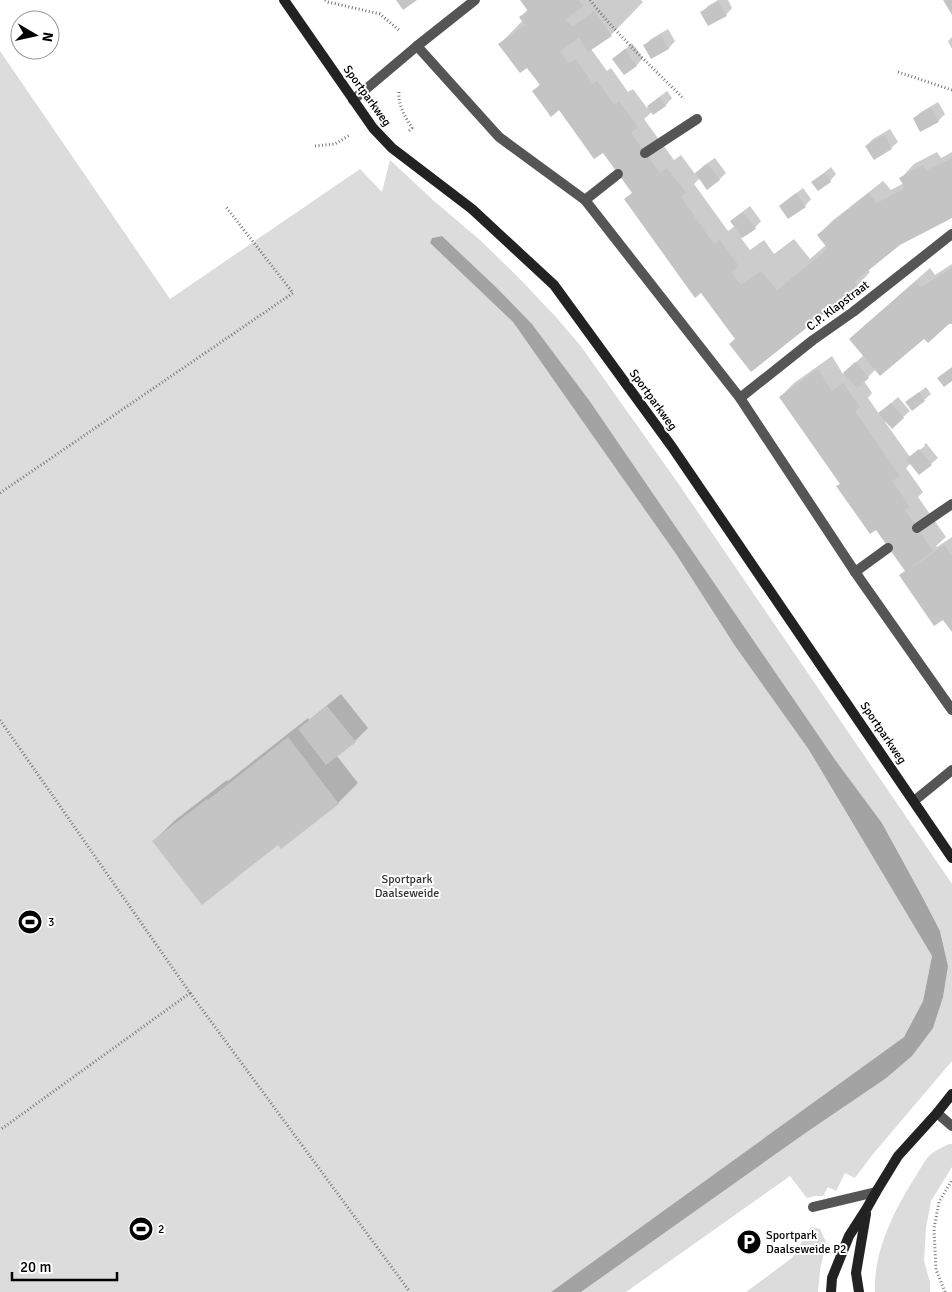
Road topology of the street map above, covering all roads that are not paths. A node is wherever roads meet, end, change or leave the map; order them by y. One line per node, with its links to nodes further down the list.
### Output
1 (284, 0): 4 (street, Sportparkweg)
2 (475, 0): 3 (street)
3 (417, 46): 4 (street); 8 (street)
4 (353, 100): 17 (street, Sportparkweg)
5 (697, 119): 6 (street)
6 (645, 153)
7 (618, 174): 8 (street)
8 (585, 200): 10 (street)
9 (952, 234): 10 (street, C.P. Klapstraat)
10 (740, 398): 14 (street)
11 (952, 504): 12 (street)
12 (917, 528)
13 (888, 548): 14 (street)
14 (856, 572): 15 (street)
15 (952, 710)
16 (952, 770): 17 (street)
17 (914, 800): 18 (street, Sportparkweg)
18 (952, 858)
19 (952, 1094): 20 (street)
20 (937, 1113): 21 (street); 22 (street)
21 (952, 1126)
22 (876, 1192): 23 (street); 24 (street)
23 (813, 1208)
24 (867, 1208): 25 (street); 26 (street)
25 (831, 1292)
26 (859, 1292)

